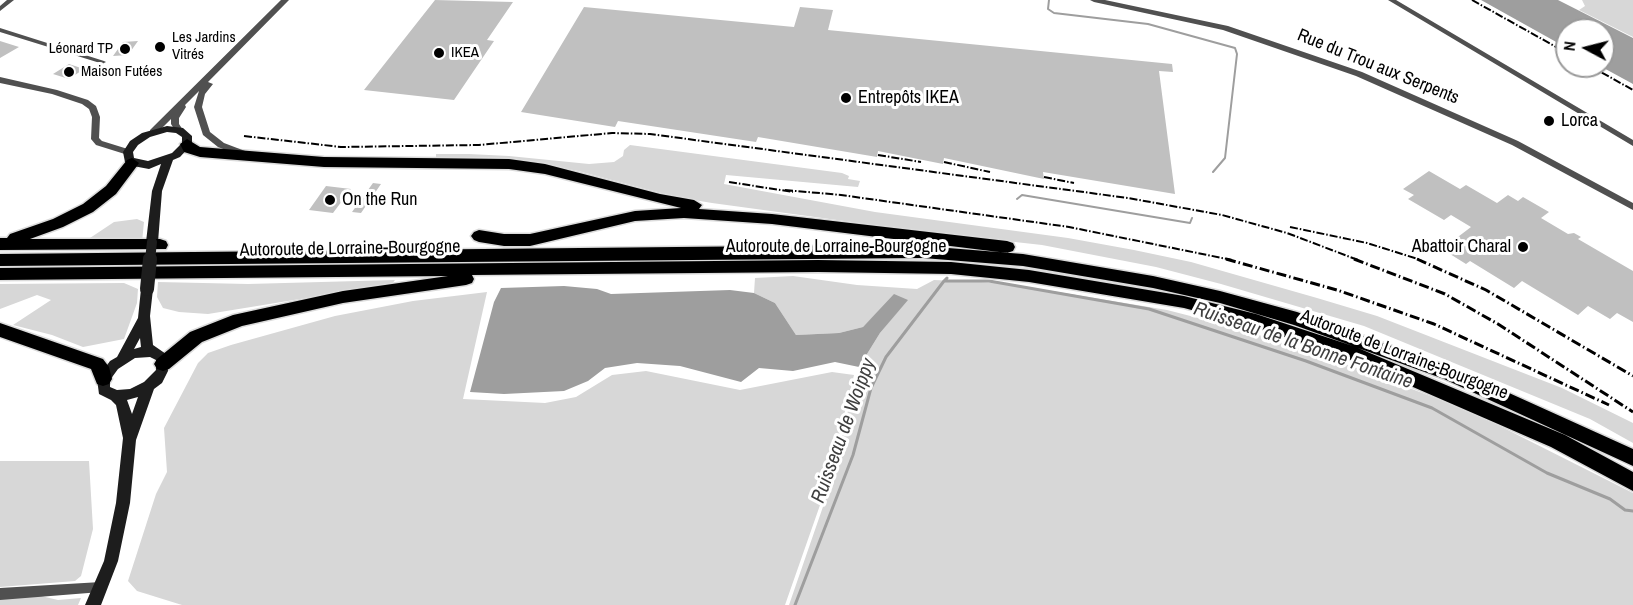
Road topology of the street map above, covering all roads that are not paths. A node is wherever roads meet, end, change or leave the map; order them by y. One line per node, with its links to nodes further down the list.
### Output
1 (11, 0): 5 (street)
2 (285, 0): 8 (street)
3 (1094, 0): 20 (street, Rue du Trou aux Serpents)
4 (1392, 0): 13 (street)
5 (0, 9)
6 (0, 30): 7 (street)
7 (102, 62)
8 (222, 64): 10 (street); 16 (street)
9 (0, 82): 15 (street)
10 (189, 97): 11 (street); 12 (street)
11 (179, 130): 12 (main road); 14 (main road)
12 (153, 132): 15 (main road)
13 (1633, 143)
14 (187, 144): 16 (highway); 17 (main road)
15 (131, 152): 18 (main road); 23 (highway)
16 (253, 156): 21 (highway)
17 (168, 160): 18 (main road); 19 (main road)
18 (149, 165): 19 (main road)
19 (157, 191): 24 (main road)
20 (1633, 207)
21 (772, 219): 22 (highway); 28 (highway)
22 (479, 236)
23 (0, 242): 24 (highway)
24 (156, 244): 29 (main road, bridge)
25 (0, 260): 28 (highway, Autoroute de Lorraine-Bourgogne)
26 (537, 269): 27 (highway, Autoroute de Lorraine-Bourgogne); 31 (highway); 38 (highway, Autoroute de Lorraine-Bourgogne)
27 (0, 274)
28 (1220, 297): 37 (highway, Autoroute de Lorraine-Bourgogne)
29 (144, 316): 31 (main road); 32 (main road)
30 (0, 330): 33 (highway)
31 (157, 358): 32 (main road); 34 (main road)
32 (122, 359): 33 (main road)
33 (103, 379): 35 (main road)
34 (149, 386): 35 (main road); 36 (main road)
35 (116, 396): 36 (main road)
36 (129, 440): 39 (main road)
37 (1633, 458)
38 (1633, 482)
39 (101, 587): 40 (street); 41 (main road)
40 (0, 594)
41 (93, 605)

